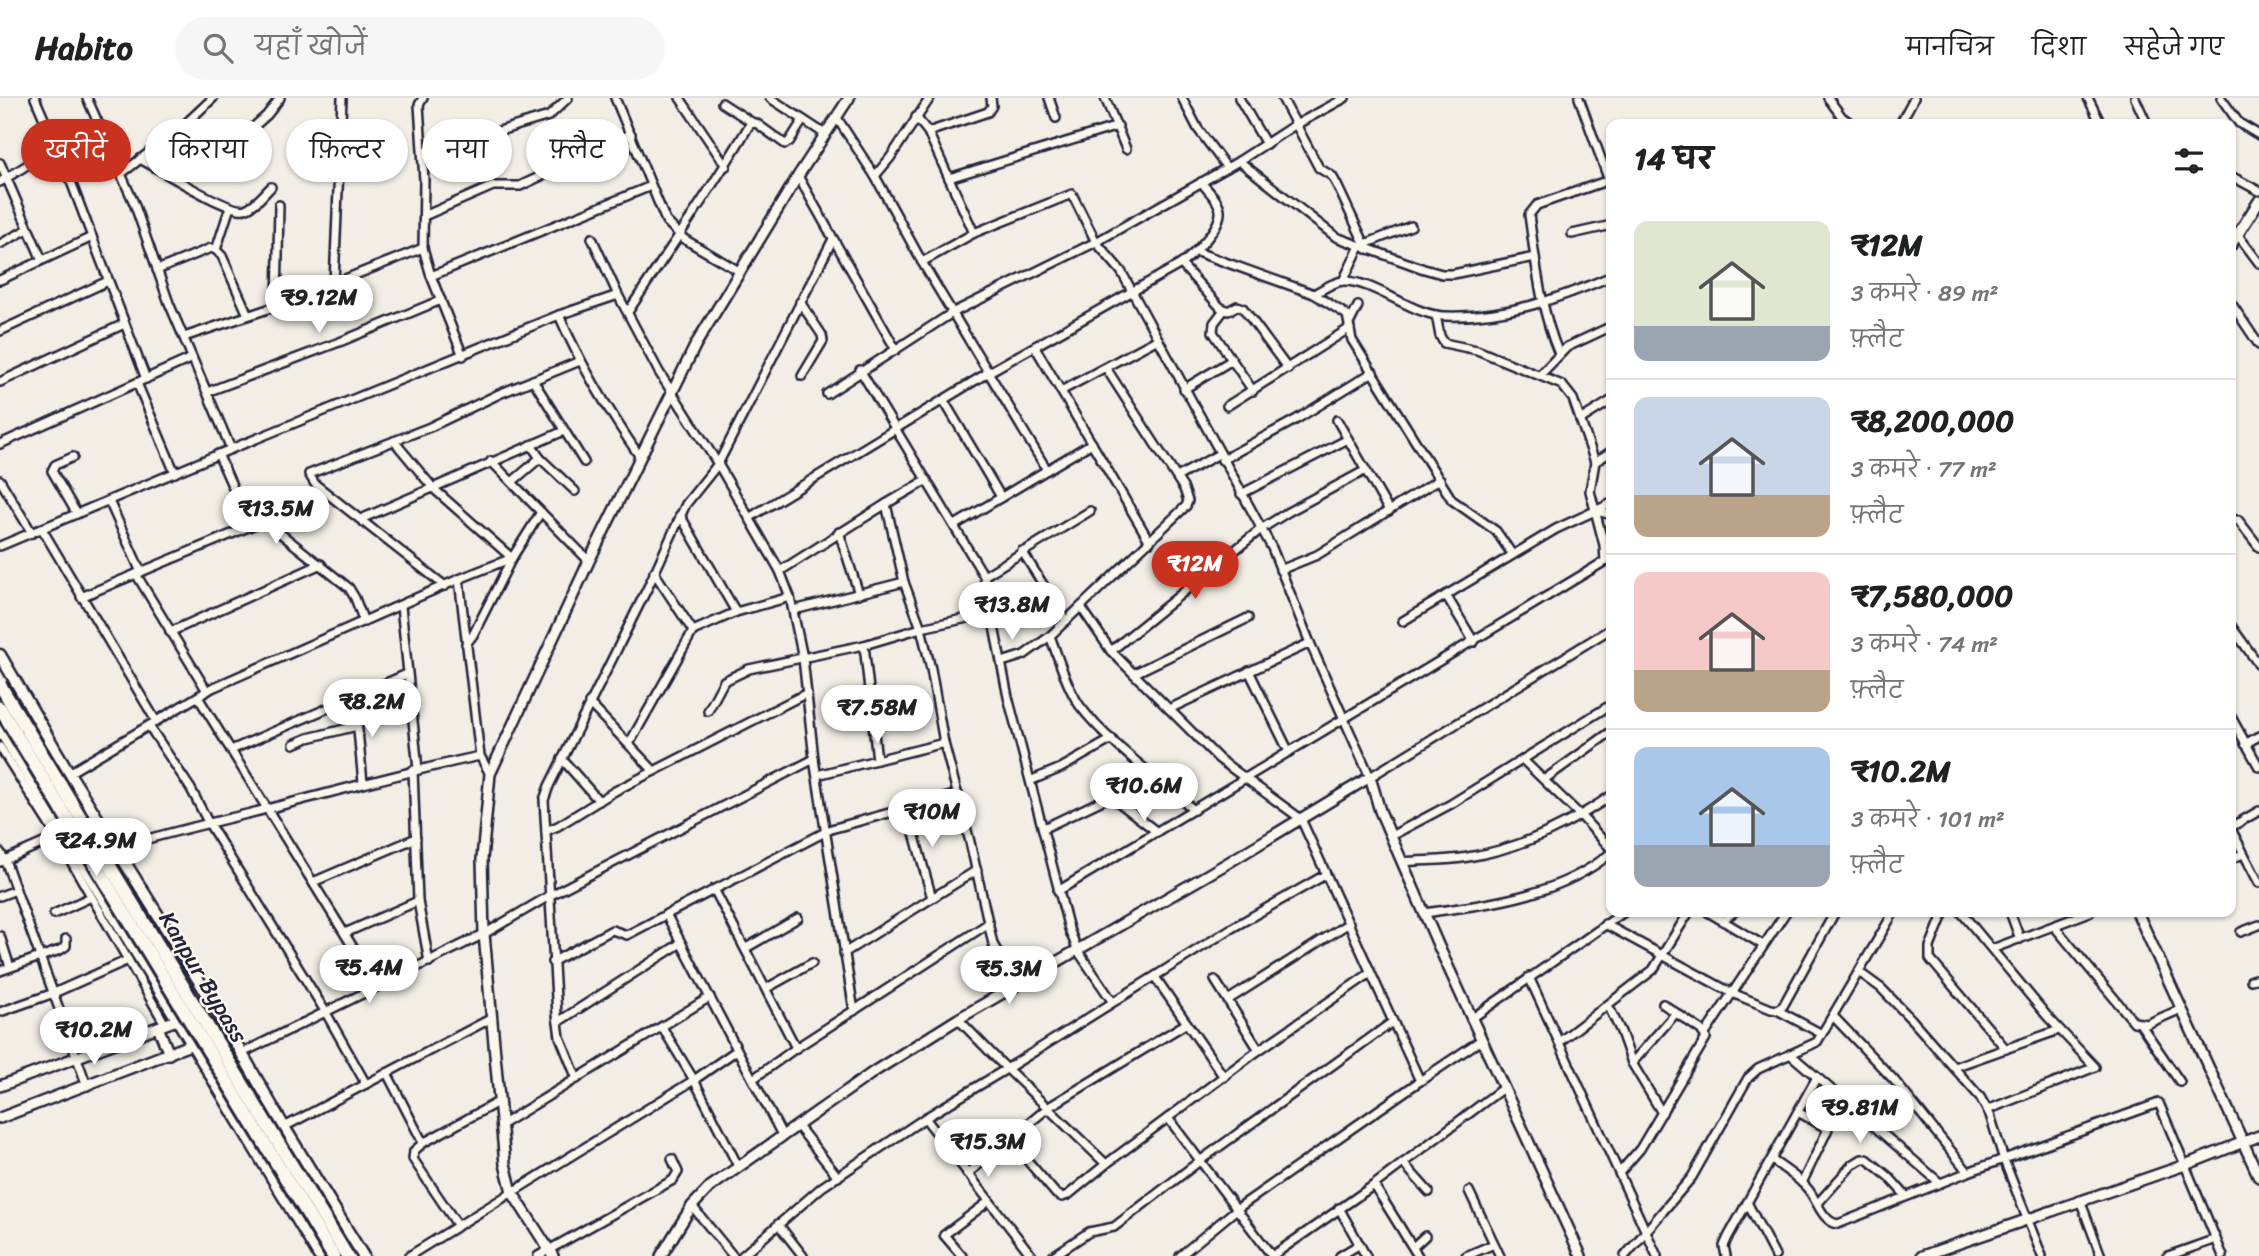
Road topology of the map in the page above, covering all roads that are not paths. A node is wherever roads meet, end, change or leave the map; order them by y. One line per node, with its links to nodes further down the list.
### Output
1 (35, 98): 30 (street)
2 (87, 98): 31 (street)
3 (213, 98): 49 (street)
4 (280, 98): 32 (street)
5 (342, 98): 103 (street)
6 (423, 98): 46 (street)
7 (568, 98): 41 (street)
8 (615, 98): 43 (street)
9 (680, 98): 53 (street)
10 (770, 98): 37 (street)
11 (849, 98): 28 (street)
12 (930, 98): 27 (street)
13 (991, 98): 42 (street)
14 (1049, 98): 29 (street)
15 (1105, 98): 39 (street)
16 (1182, 98): 54 (street)
17 (1239, 98): 47 (street)
18 (1282, 98): 40 (street)
19 (1345, 98): 40 (street)
20 (1579, 98): 56 (street)
21 (1828, 98): 33 (street)
22 (1914, 98): 34 (street)
23 (2088, 98): 35 (street)
24 (2135, 98): 36 (street)
25 (2221, 98): 45 (street)
26 (722, 103): 38 (street)
27 (916, 117): 42 (street); 58 (street)
28 (837, 118): 44 (street); 58 (street)
29 (1056, 118)
30 (44, 119)
31 (96, 119)
32 (263, 119)
33 (1845, 119)
34 (1903, 119)
35 (2098, 119)
36 (2145, 119)
37 (803, 120): 38 (street); 44 (street)
38 (753, 123): 53 (street)
39 (1118, 126): 48 (street); 59 (street)
40 (1295, 126): 47 (street); 87 (street)
41 (512, 127)
42 (928, 132): 59 (street)
43 (631, 134): 67 (street); 73 (street)
44 (825, 134): 57 (street)
45 (2259, 135)
46 (422, 141)
47 (1266, 144): 50 (street)
48 (1126, 149)
49 (140, 159): 52 (street); 72 (street)
50 (1239, 161): 54 (street); 87 (street)
51 (0, 163): 61 (street)
52 (131, 166)
53 (726, 166): 80 (street)
54 (1227, 167): 66 (street)
55 (21, 169): 61 (street)
56 (1606, 169)
57 (798, 176): 84 (street); 97 (street)
58 (876, 176): 93 (street)
59 (949, 178): 77 (street)
60 (2236, 179): 69 (street)
61 (3, 180): 76 (street)
62 (1606, 181): 91 (street)
63 (70, 182): 81 (street)
64 (124, 182): 96 (street)
65 (423, 182): 73 (street)
66 (1201, 182): 85 (street); 90 (street)
67 (651, 186): 80 (street); 98 (street)
68 (271, 187): 72 (street)
69 (2259, 191)
70 (2259, 201): 79 (street)
71 (279, 205): 110 (street)
72 (230, 207): 89 (street)
73 (424, 216): 88 (street)
74 (1411, 226): 87 (street)
75 (1606, 226): 78 (street)
76 (28, 229): 86 (street); 92 (street)
77 (974, 233): 85 (street); 93 (street)
78 (1572, 234)
79 (2238, 234): 82 (street); 94 (street)
80 (678, 235): 97 (street); 114 (street)
81 (92, 237): 92 (street); 101 (street)
82 (2236, 237)
83 (592, 238): 106 (street)
84 (833, 239): 108 (street); 127 (street)
85 (1096, 242): 104 (street); 115 (street)
86 (0, 244)
87 (1364, 247): 91 (street); 102 (street)
88 (423, 248): 98 (street); 103 (street)
89 (216, 250): 96 (street); 116 (street)
90 (1197, 252): 95 (street); 105 (street)
91 (1535, 257): 109 (street)
92 (42, 260): 100 (street)
93 (922, 262): 115 (street)
94 (2259, 263)
95 (1181, 264): 104 (street); 112 (street)
96 (157, 270): 123 (street)
97 (739, 271): 148 (street)
98 (431, 276): 107 (street)
99 (1606, 278): 109 (street)
100 (0, 280)
101 (108, 281): 119 (street); 122 (street)
102 (1343, 281): 105 (street); 118 (street)
103 (334, 283): 110 (street)
104 (1133, 293): 124 (street); 126 (street)
105 (1314, 293): 120 (street)
106 (618, 295): 114 (street); 117 (street)
107 (440, 300): 129 (street); 147 (street)
108 (800, 302): 139 (street); 172 (street)
109 (1542, 304): 118 (street); 128 (street)
110 (277, 306): 116 (street)
111 (1358, 306): 120 (street)
112 (1224, 310): 131 (street); 134 (street)
113 (2236, 310): 125 (street)
114 (628, 312): 148 (street)
115 (952, 313): 127 (street); 136 (street)
116 (248, 315): 123 (street)
117 (559, 315): 129 (street); 132 (street)
118 (1436, 315): 138 (street)
119 (124, 324): 140 (street); 142 (street)
120 (1350, 325): 134 (street); 137 (street)
121 (1606, 329): 128 (street)
122 (0, 331)
123 (184, 337): 130 (street)
124 (1158, 339): 133 (street); 144 (street)
125 (2259, 345)
126 (1035, 347): 136 (street); 145 (street)
127 (896, 349): 135 (street)
128 (1559, 354): 138 (street)
129 (463, 356): 162 (street)
130 (192, 358): 140 (street); 147 (street)
131 (1232, 360): 144 (street); 146 (street)
132 (580, 361): 141 (street); 167 (street)
133 (1106, 368): 145 (street); 176 (street)
134 (1288, 369): 146 (street)
135 (860, 370): 149 (street); 155 (street)
136 (989, 372): 150 (street); 173 (street)
137 (1373, 372): 168 (street); 177 (street)
138 (1540, 375): 154 (street)
139 (802, 376)
140 (146, 379): 143 (street)
141 (533, 380): 156 (street); 158 (street)
142 (0, 382)
143 (136, 383): 160 (street); 175 (street)
144 (1184, 389): 168 (street)
145 (1061, 391): 159 (street)
146 (1253, 391): 152 (street)
147 (206, 392): 162 (street)
148 (672, 392): 167 (street); 172 (street)
149 (827, 394)
150 (944, 401): 155 (street); 184 (street)
151 (1606, 404): 154 (street)
152 (1227, 406)
153 (1337, 420): 157 (street)
154 (1580, 420): 171 (street)
155 (895, 430): 179 (street); 195 (street)
156 (564, 431): 161 (street); 170 (street)
157 (1348, 439): 174 (street); 183 (street)
158 (394, 441): 181 (street); 196 (street)
159 (1091, 443): 173 (street); 204 (street)
160 (0, 444)
161 (531, 445): 166 (street); 169 (street)
162 (231, 449): 163 (street)
163 (218, 454): 175 (street); 197 (street)
164 (1606, 455): 171 (street)
165 (73, 457): 192 (street)
166 (540, 457): 180 (street); 182 (street)
167 (640, 457): 212 (street)
168 (1220, 457): 176 (street); 183 (street)
169 (491, 461): 180 (street); 181 (street)
170 (584, 462)
171 (1595, 462): 190 (street)
172 (718, 464): 194 (street); 195 (street)
173 (1047, 470): 184 (street)
174 (1366, 470): 189 (street); 201 (street)
175 (175, 473): 185 (street)
176 (1177, 477): 204 (street)
177 (1440, 479): 189 (street); 209 (street)
178 (0, 480): 203 (street)
179 (927, 481): 186 (street); 199 (street)
180 (512, 482): 191 (street)
181 (434, 489): 196 (street); 210 (street)
182 (575, 491)
183 (1241, 494): 201 (street)
184 (1001, 497): 199 (street)
185 (109, 501): 192 (street); 217 (street)
186 (886, 504): 202 (street); 220 (street)
187 (1606, 506): 190 (street)
188 (1090, 511): 207 (street)
189 (1389, 511): 214 (street)
190 (1596, 511): 193 (street); 208 (street); 209 (street)
191 (541, 512): 210 (street); 212 (street)
192 (77, 514): 200 (street)
193 (1606, 514)
194 (680, 515): 216 (street); 229 (street)
195 (749, 518): 215 (street)
196 (361, 519): 221 (street)
197 (265, 520): 213 (street); 217 (street)
198 (2236, 521): 206 (street)
199 (955, 525): 218 (street)
200 (41, 529): 203 (street); 224 (street)
201 (1261, 529): 214 (street); 245 (street)
202 (839, 532): 215 (street); 222 (street)
203 (32, 533): 205 (street)
204 (1150, 542): 227 (street)
205 (0, 546)
206 (2259, 547)
207 (1022, 551): 218 (street); 232 (street)
208 (1606, 551)
209 (1512, 554): 223 (street)
210 (512, 558): 219 (street); 243 (street)
211 (1606, 560): 241 (street)
212 (589, 561): 287 (street)
213 (321, 564): 234 (street); 237 (street)
214 (1280, 570): 242 (street)
215 (780, 571): 225 (street)
216 (654, 572): 236 (street); 258 (street)
217 (139, 573): 224 (street); 237 (street)
218 (984, 576): 230 (street)
219 (459, 579): 221 (street); 243 (street)
220 (904, 582): 222 (street); 235 (street)
221 (445, 586): 226 (street)
222 (859, 594): 228 (street)
223 (1446, 595): 233 (street); 241 (street)
224 (81, 597): 264 (street)
225 (790, 597): 228 (street); 229 (street)
226 (401, 606): 234 (street); 252 (street)
227 (1081, 607): 232 (street); 245 (street)
228 (794, 610): 247 (street)
229 (736, 612): 236 (street)
230 (991, 613): 235 (street); 248 (street)
231 (1248, 618): 251 (street)
232 (1066, 621): 240 (street)
233 (1403, 621)
234 (364, 622): 254 (street)
235 (921, 628): 244 (street); 271 (street)
236 (693, 631): 273 (street)
237 (170, 632): 254 (street)
238 (1606, 632): 289 (street)
239 (2236, 633): 249 (street)
240 (1051, 636): 248 (street); 270 (street)
241 (1474, 642): 263 (street)
242 (1310, 643): 250 (street); 263 (street)
243 (466, 644): 278 (street)
244 (864, 645): 247 (street); 281 (street)
245 (1111, 651): 251 (street)
246 (0, 655): 286 (main road)
247 (803, 659): 255 (street); 262 (street)
248 (1002, 662): 292 (street)
249 (2259, 665)
250 (1250, 671): 261 (street); 277 (street)
251 (1135, 673): 261 (street)
252 (407, 674): 257 (street); 284 (street)
253 (0, 685): 493 (highway, Kanpur Bypass, bridge)
254 (207, 691): 256 (street)
255 (807, 693): 280 (street); 285 (street)
256 (198, 697): 264 (street); 276 (street)
257 (355, 698): 265 (street); 276 (street)
258 (589, 703): 273 (street); 279 (street)
259 (0, 708): 492 (highway, Kanpur Bypass, bridge)
260 (1606, 708): 282 (street)
261 (1169, 709): 290 (street)
262 (708, 711)
263 (1344, 720): 277 (street); 289 (street)
264 (152, 723): 286 (street); 303 (street)
265 (357, 726): 272 (street); 293 (street)
266 (2236, 727): 274 (street)
267 (0, 730): 401 (main road)
268 (1606, 735): 291 (street)
269 (2259, 736): 274 (street)
270 (1112, 739): 292 (street); 299 (street)
271 (944, 743): 281 (street); 294 (street)
272 (294, 744)
273 (629, 744): 285 (street)
274 (2245, 744): 283 (street)
275 (0, 747): 310 (street)
276 (231, 750): 297 (street)
277 (1289, 752): 290 (street)
278 (480, 755): 284 (street); 287 (street)
279 (562, 759): 296 (street); 306 (street)
280 (814, 760): 288 (street); 329 (street)
281 (877, 760): 288 (street)
282 (1523, 760): 291 (street); 309 (street)
283 (2259, 767)
284 (415, 769): 293 (street); 311 (street)
285 (654, 771): 296 (street)
286 (69, 773): 314 (main road)
287 (490, 774): 357 (street)
288 (817, 775): 307 (street)
289 (1370, 776): 302 (street); 309 (street)
290 (1245, 779): 299 (street); 302 (street)
291 (1545, 779): 301 (street)
292 (1032, 780): 305 (street)
293 (363, 783): 297 (street)
294 (958, 794): 298 (street); 321 (street)
295 (1606, 799): 301 (street)
296 (599, 801): 306 (street)
297 (267, 808): 303 (street); 323 (street)
298 (907, 808): 307 (street); 331 (street)
299 (1194, 810): 308 (street)
300 (2259, 811): 304 (street)
301 (1581, 816): 313 (street); 320 (street)
302 (1301, 819): 322 (street); 365 (street)
303 (208, 822): 314 (street); 393 (street)
304 (2236, 825)
305 (1044, 828): 308 (street); 327 (street)
306 (546, 831): 329 (street)
307 (826, 831): 326 (street); 366 (street)
308 (1157, 832): 327 (street)
309 (1391, 836): 320 (street)
310 (57, 837): 319 (street); 330 (street)
311 (416, 838): 323 (street); 332 (street)
312 (2236, 838): 316 (street)
313 (1606, 844)
314 (115, 848): 389 (main road)
315 (0, 852): 319 (street)
316 (2244, 854): 318 (street); 324 (street)
317 (1606, 857): 333 (street)
318 (2236, 857)
319 (2, 861): 325 (street)
320 (1402, 862): 333 (street)
321 (977, 870): 331 (street); 350 (street)
322 (1325, 875): 351 (street); 377 (street)
323 (313, 882): 356 (street)
324 (2259, 883)
325 (16, 890): 328 (street); 368 (street)
326 (715, 890): 335 (street); 363 (street)
327 (1058, 891): 365 (street)
328 (0, 895)
329 (549, 896): 357 (street); 371 (street)
330 (91, 897): 334 (street); 369 (street)
331 (932, 898): 366 (street)
332 (418, 901): 356 (street); 370 (street)
333 (1424, 913): 400 (street)
334 (54, 914)
335 (666, 914): 361 (street); 371 (street)
336 (1616, 917): 352 (street)
337 (1686, 917): 367 (street)
338 (1717, 917): 349 (street)
339 (1727, 917): 349 (street)
340 (1783, 917): 362 (street)
341 (1832, 917): 392 (street)
342 (1891, 917): 375 (street)
343 (1942, 917): 416 (street)
344 (1965, 917): 364 (street)
345 (2012, 917): 359 (street)
346 (2068, 917): 354 (street)
347 (2139, 917): 391 (street)
348 (798, 918): 363 (street)
349 (1723, 920): 362 (street)
350 (989, 923): 381 (street); 394 (street)
351 (1349, 923): 376 (street); 386 (street)
352 (1605, 924): 367 (street); 378 (street)
353 (2259, 925): 355 (street)
354 (2054, 926): 359 (street); 405 (street)
355 (2241, 932)
356 (345, 933): 380 (street)
357 (484, 934): 370 (street); 399 (street)
358 (0, 937): 373 (street)
359 (2020, 939): 364 (street)
360 (75, 942): 368 (street)
361 (681, 943): 385 (street); 402 (street)
362 (1763, 945): 384 (street)
363 (746, 948): 382 (street)
364 (1992, 949): 409 (street)
365 (1078, 951): 381 (street); 387 (street)
366 (844, 953): 394 (street)
367 (1662, 955): 384 (street); 390 (street)
368 (40, 956): 373 (street); 383 (street)
369 (128, 960): 383 (street); 406 (street)
370 (429, 962): 380 (street)
371 (552, 962): 402 (street)
372 (812, 963): 382 (street)
373 (10, 967): 374 (street)
374 (0, 971)
375 (1859, 972): 397 (street); 424 (street)
376 (1369, 974): 404 (street); 418 (street)
377 (1155, 977): 387 (street); 403 (street)
378 (1529, 977): 400 (street); 413 (street)
379 (1215, 980): 386 (street)
380 (377, 986): 393 (street)
381 (1016, 986): 398 (street)
382 (767, 989): 415 (street)
383 (54, 993): 395 (street); 422 (street)
384 (1731, 993): 392 (street); 410 (street)
385 (710, 997): 407 (street); 417 (street)
386 (1228, 1000): 418 (street)
387 (1112, 1001): 425 (street)
388 (1663, 1004): 396 (street)
389 (214, 1005): 401 (street); 408 (main road)
390 (1608, 1005): 413 (street); 423 (street)
391 (2181, 1009): 405 (street); 452 (street)
392 (1777, 1010): 411 (street)
393 (325, 1011): 420 (street); 434 (street)
394 (853, 1011): 415 (street)
395 (0, 1012)
396 (1675, 1014): 410 (street); 423 (street)
397 (1833, 1016): 411 (street); 463 (street)
398 (958, 1018): 425 (street); 447 (street)
399 (490, 1019): 426 (street); 438 (street)
400 (1471, 1019): 412 (street)
401 (177, 1020): 406 (street); 414 (main road)
402 (558, 1022): 429 (street)
403 (1187, 1023): 427 (street); 439 (street)
404 (1391, 1023): 432 (street); 455 (street)
405 (2141, 1025): 433 (street)
406 (162, 1026): 419 (street); 422 (street)
407 (662, 1027): 429 (street); 431 (street)
408 (228, 1030): 414 (street); 420 (main road)
409 (2059, 1030): 416 (street); 440 (street)
410 (1705, 1034): 442 (street)
411 (1822, 1034): 421 (street)
412 (1481, 1040): 432 (street); 437 (street)
413 (1559, 1042): 462 (street)
414 (192, 1045): 419 (street); 491 (main road)
415 (796, 1048): 430 (street)
416 (2006, 1049): 424 (street)
417 (737, 1050): 430 (street); 431 (street)
418 (1259, 1050): 427 (street)
419 (169, 1054): 436 (street)
420 (242, 1054): 448 (main road)
421 (1790, 1054): 428 (street); 484 (street)
422 (77, 1057): 435 (street); 436 (street)
423 (1632, 1063): 442 (street)
424 (1954, 1068): 440 (street)
425 (1008, 1069): 439 (street); 444 (street)
426 (387, 1073): 434 (street); 453 (street)
427 (1224, 1077): 445 (street)
428 (1817, 1077): 441 (street); 468 (street)
429 (577, 1079): 446 (street)
430 (753, 1079): 449 (street)
431 (694, 1080): 461 (street); 471 (street)
432 (1420, 1081): 480 (street)
433 (2179, 1082)
434 (366, 1084): 448 (street)
435 (0, 1086)
436 (87, 1086): 443 (street)
437 (1503, 1088): 458 (street); 511 (street)
438 (499, 1102): 446 (street); 453 (street)
439 (1049, 1107): 451 (street); 459 (street)
440 (1987, 1110): 457 (street)
441 (1798, 1112): 456 (street); 467 (street)
442 (1662, 1113): 462 (street)
443 (0, 1118)
444 (925, 1118): 464 (street); 465 (street)
445 (1168, 1118): 455 (street); 459 (street)
446 (501, 1125): 471 (street)
447 (797, 1125): 449 (street); 465 (street)
448 (284, 1127): 494 (main road)
449 (782, 1135): 461 (street)
450 (2259, 1136): 452 (street)
451 (1009, 1139): 459 (street); 464 (street)
452 (2243, 1142): 460 (street); 466 (street)
453 (423, 1143): 483 (street)
454 (672, 1159): 490 (street)
455 (1201, 1160): 480 (street); 503 (street)
456 (1772, 1160): 467 (street); 477 (street)
457 (2004, 1160): 460 (street); 463 (street); 481 (street)
458 (1403, 1163): 469 (street); 472 (street)
459 (1106, 1164)
460 (2185, 1165): 474 (street); 486 (street)
461 (738, 1166): 478 (street)
462 (1620, 1172): 484 (street)
463 (1968, 1172): 468 (street)
464 (967, 1174): 475 (street)
465 (838, 1177): 482 (street)
466 (2259, 1177)
467 (1802, 1183): 476 (street)
468 (1940, 1183): 473 (street)
469 (1374, 1185): 479 (street); 489 (street)
470 (1469, 1191): 488 (street)
471 (512, 1192): 483 (street); 490 (street)
472 (1429, 1192)
473 (1906, 1196): 476 (street); 476 (street)
474 (2080, 1200): 481 (street); 518 (street)
475 (988, 1202): 501 (street); 502 (street)
476 (1818, 1203)
477 (1748, 1204): 514 (street); 515 (street)
478 (692, 1206): 497 (street); 498 (street)
479 (1339, 1208): 487 (street); 505 (street)
480 (1238, 1209): 504 (street); 505 (street)
481 (2026, 1219): 516 (street); 517 (street)
482 (778, 1224): 499 (street); 500 (street)
483 (458, 1226): 495 (street)
484 (1646, 1232): 512 (street); 513 (street)
485 (1425, 1236): 489 (street)
486 (2216, 1238): 519 (street); 520 (street)
487 (1360, 1244): 506 (street); 507 (street)
488 (1494, 1244): 509 (street); 510 (street)
489 (1413, 1247): 508 (street)
490 (551, 1253): 496 (street)
491 (319, 1256)
492 (333, 1256)
493 (347, 1256)
494 (363, 1256)
495 (409, 1256)
496 (538, 1256)
497 (661, 1256)
498 (733, 1256)
499 (742, 1256)
500 (803, 1256)
501 (962, 1256)
502 (1032, 1256)
503 (1053, 1256)
504 (1180, 1256)
505 (1272, 1256)
506 (1340, 1256)
507 (1366, 1256)
508 (1418, 1256)
509 (1466, 1256)
510 (1500, 1256)
511 (1581, 1256)
512 (1625, 1256)
513 (1657, 1256)
514 (1726, 1256)
515 (1775, 1256)
516 (1922, 1256)
517 (2042, 1256)
518 (2101, 1256)
519 (2168, 1256)
520 (2223, 1256)

